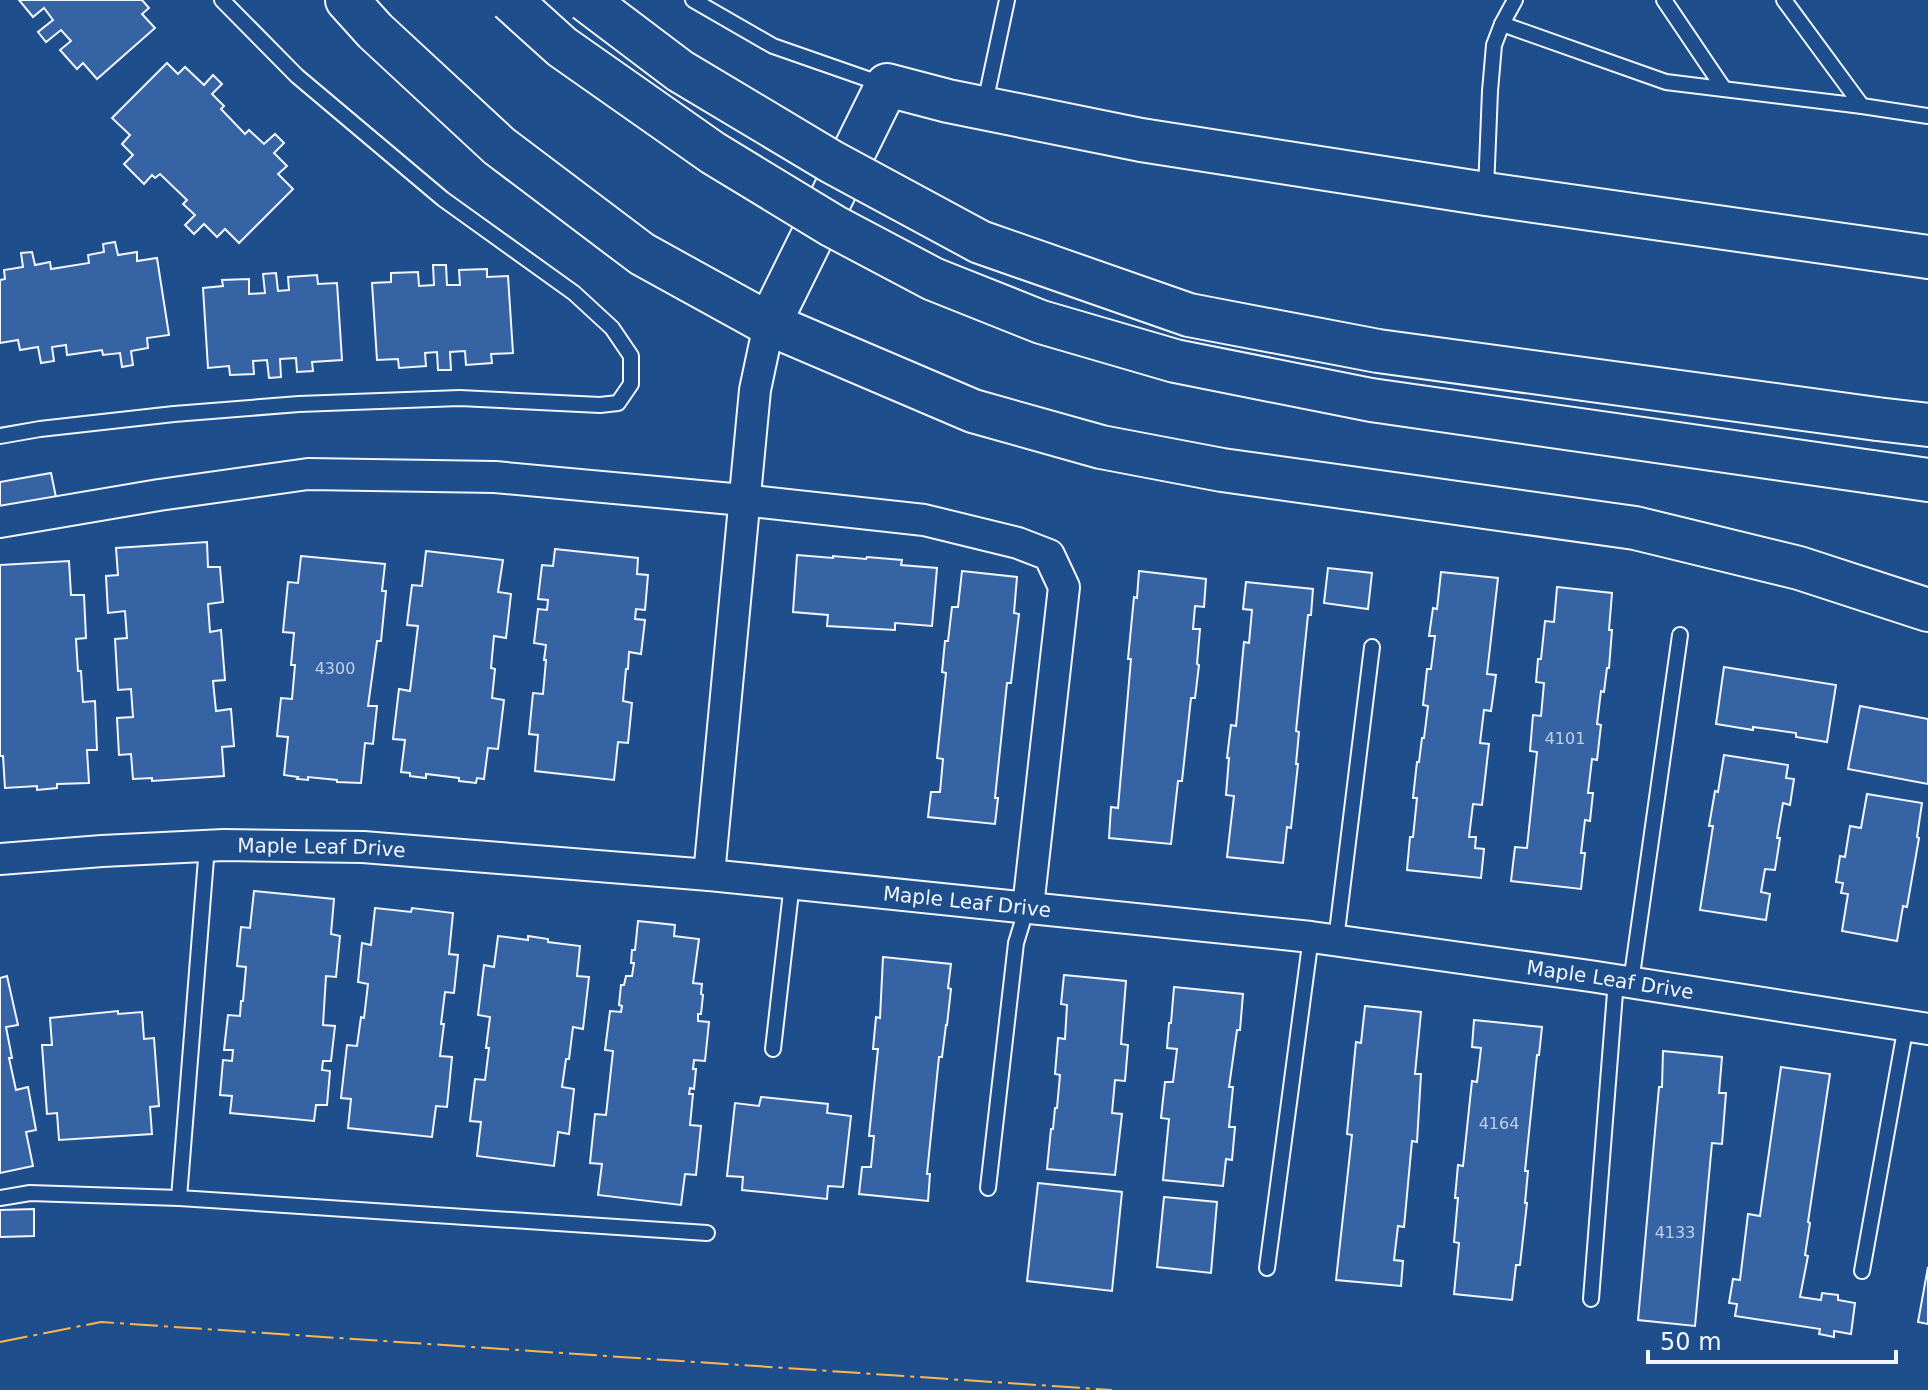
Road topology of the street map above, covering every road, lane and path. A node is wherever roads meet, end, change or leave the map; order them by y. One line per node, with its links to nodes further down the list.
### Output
1 (222, 0): 20 (lane)
2 (347, 0): 18 (street)
3 (510, 0): 21 (street, bridge)
4 (586, 0): 19 (street, bridge)
5 (693, 0): 11 (lane)
6 (1007, 0): 14 (lane)
7 (1515, 0): 10 (lane)
8 (1664, 0): 12 (lane)
9 (1784, 0): 13 (lane)
10 (1502, 24): 12 (lane); 16 (lane)
11 (887, 85): 14 (street); 18 (street)
12 (1724, 89): 13 (lane)
13 (1862, 106): 15 (lane)
14 (985, 108): 16 (street)
15 (1928, 116)
16 (1486, 194): 17 (street)
17 (1928, 257)
18 (769, 324): 22 (street); 24 (street)
19 (1928, 425)
20 (0, 436)
21 (1928, 480)
22 (743, 500): 23 (street); 29 (street); 31 (street)
23 (0, 522)
24 (1928, 610)
25 (1680, 635): 33 (lane)
26 (1372, 647): 32 (lane)
27 (207, 846): 28 (street, Maple Leaf Drive); 29 (street, Maple Leaf Drive); 38 (lane)
28 (0, 859)
29 (709, 875): 30 (street, Maple Leaf Drive)
30 (792, 883): 31 (street, Maple Leaf Drive); 35 (lane)
31 (1028, 907): 32 (street, Maple Leaf Drive); 36 (lane)
32 (1323, 938): 33 (street, Maple Leaf Drive); 40 (lane)
33 (1624, 981): 34 (street, Maple Leaf Drive); 42 (lane)
34 (1917, 1027): 41 (lane)
35 (773, 1049)
36 (988, 1188)
37 (0, 1198): 38 (lane)
38 (179, 1198): 39 (lane)
39 (707, 1233)
40 (1267, 1268)
41 (1862, 1271)
42 (1591, 1299)

